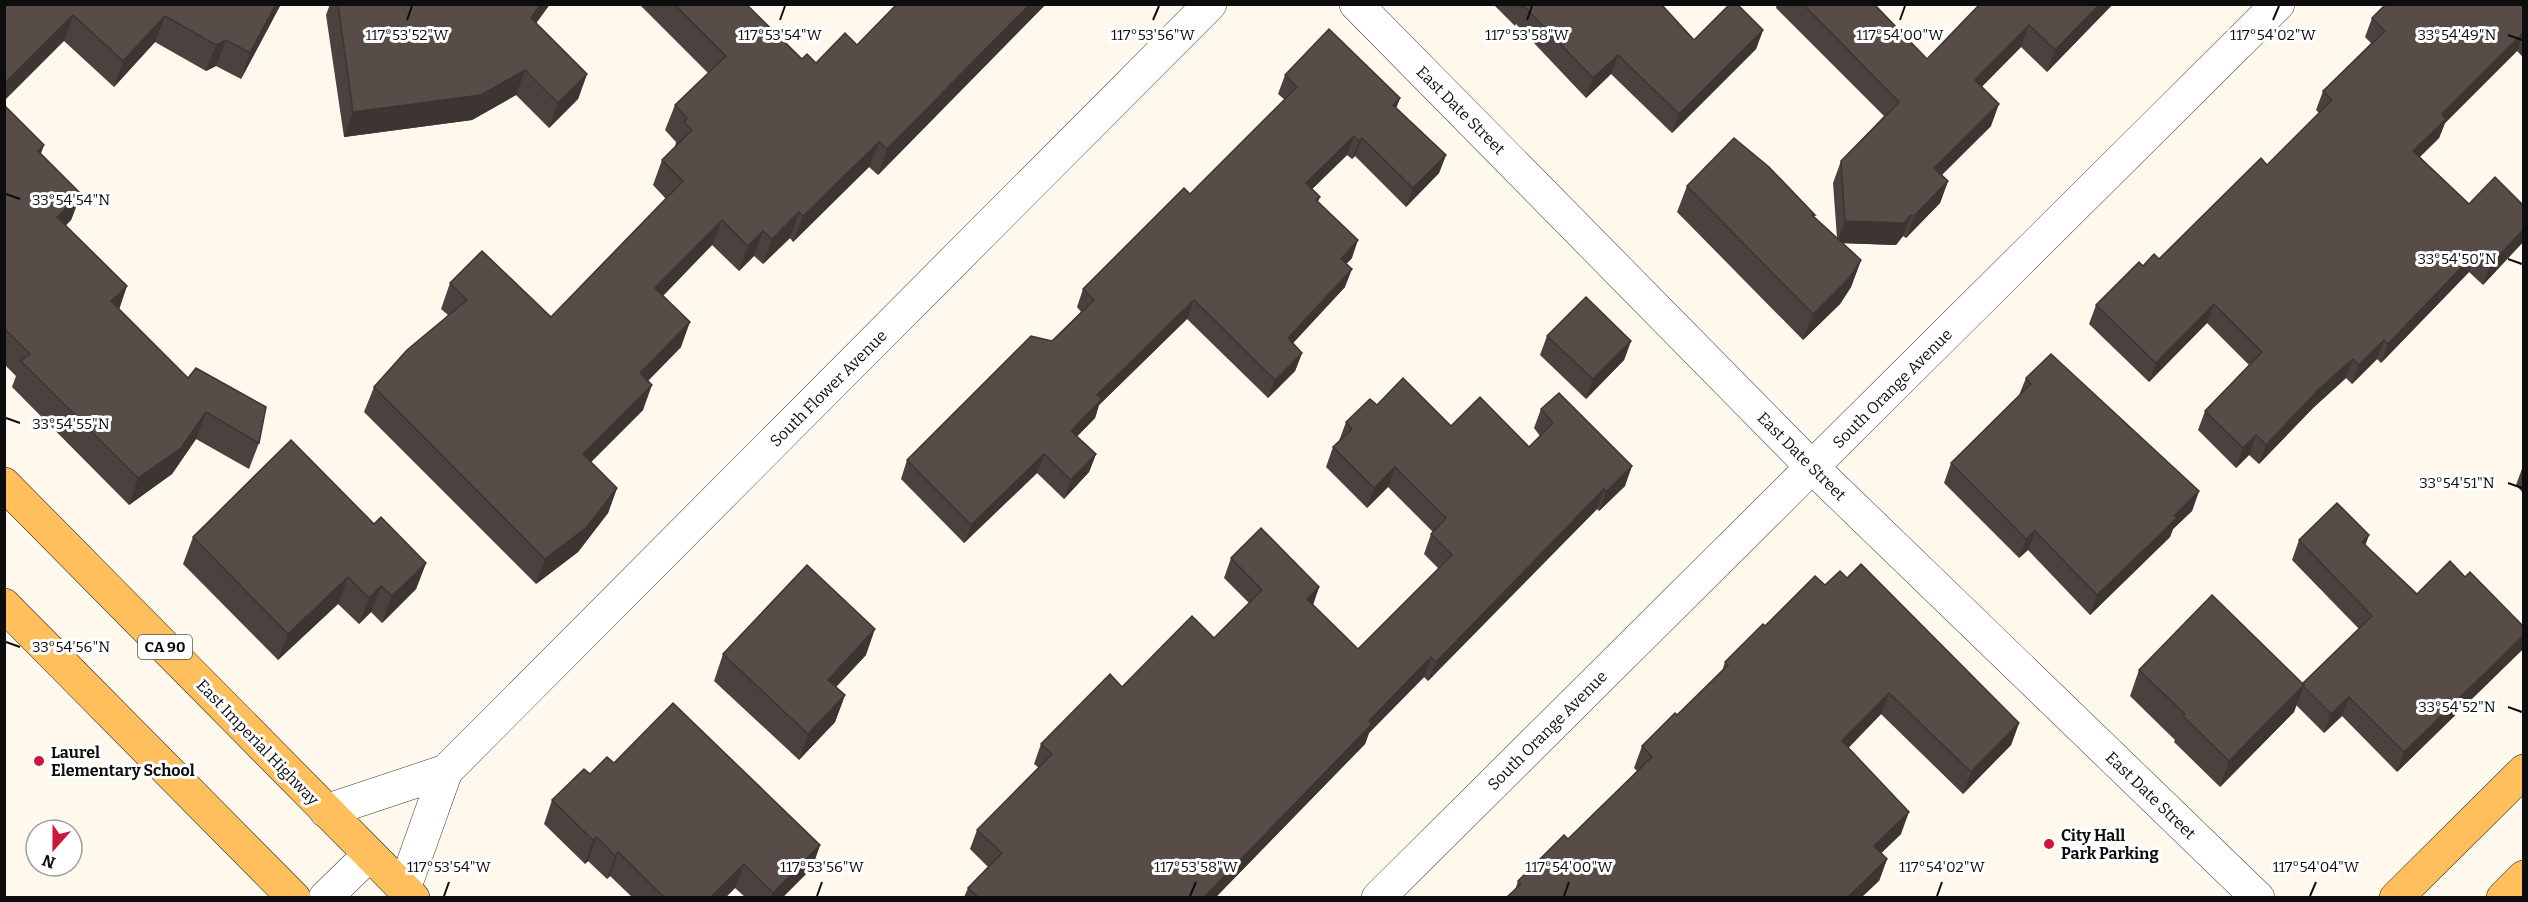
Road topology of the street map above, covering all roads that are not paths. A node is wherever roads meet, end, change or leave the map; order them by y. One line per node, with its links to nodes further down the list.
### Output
1 (1209, 4): 7 (street, South Flower Avenue)
2 (1356, 4): 4 (street, East Date Street)
3 (2278, 4): 4 (street, South Orange Avenue)
4 (1812, 467): 15 (street, South Orange Avenue); 16 (street, East Date Street)
5 (4, 483): 9 (main road, East Imperial Highway / CA 90)
6 (4, 605): 13 (main road)
7 (446, 771): 9 (street, South Flower Avenue); 12 (street, South Flower Avenue)
8 (2523, 771): 17 (main road)
9 (326, 811): 10 (main road, East Imperial Highway / CA 90)
10 (369, 855): 12 (main road, East Imperial Highway / CA 90); 14 (street)
11 (2523, 877): 18 (main road)
12 (409, 893)
13 (294, 897)
14 (325, 897)
15 (1378, 897)
16 (2258, 897)
17 (2396, 897)
18 (2503, 897)

